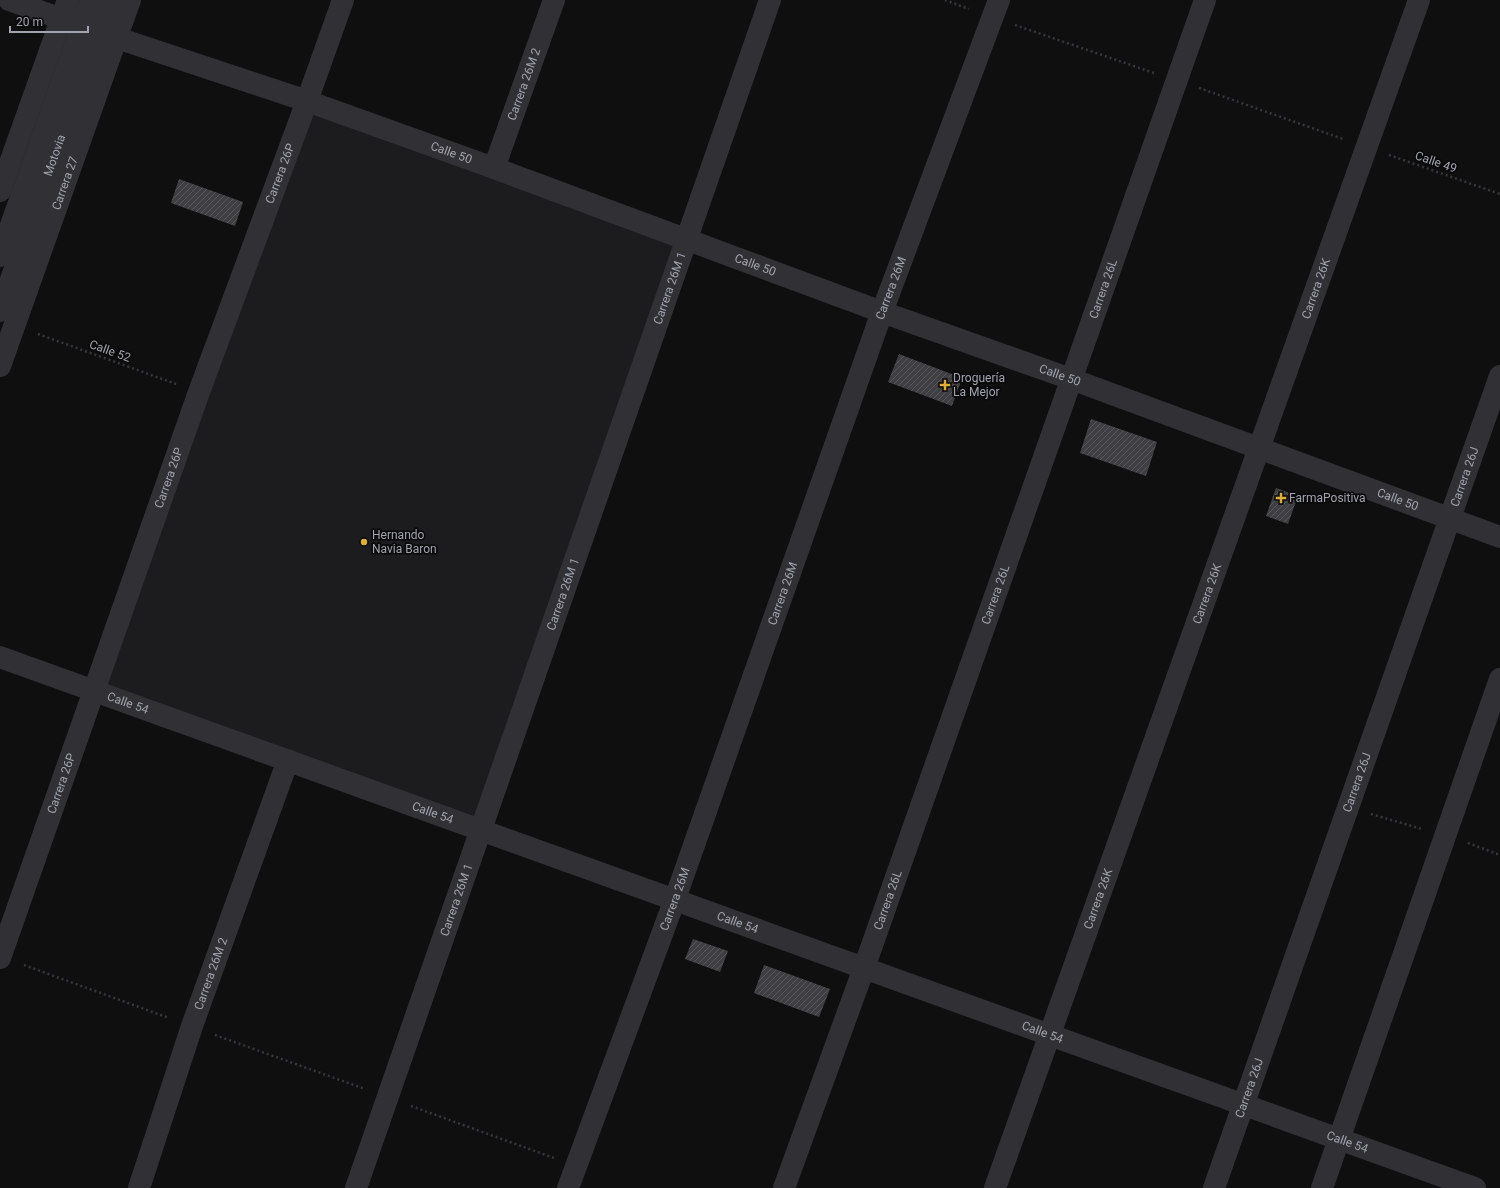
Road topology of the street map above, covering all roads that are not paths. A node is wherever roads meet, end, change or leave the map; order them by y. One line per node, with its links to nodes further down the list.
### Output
1 (9, 0): 11 (street, Calle 50)
2 (91, 0): 12 (street, Motovia)
3 (109, 0): 12 (street, Motovia)
4 (130, 0): 12 (street, Carrera 27)
5 (343, 0): 13 (street, Carrera 26P)
6 (554, 0): 14 (street, Carrera 26M 2)
7 (770, 0): 16 (street, Carrera 26M 1)
8 (999, 0): 18 (street, Carrera 26M)
9 (1205, 0): 22 (street, Carrera 26L)
10 (1419, 0): 23 (street, Carrera 26K)
11 (64, 10): 12 (street, Calle 50); 15 (street)
12 (99, 32): 13 (street, Calle 50); 17 (street, Motovia); 19 (street, Carrera 27)
13 (307, 101): 14 (street, Calle 50); 28 (street, Carrera 26P)
14 (494, 168): 16 (street, Calle 50)
15 (0, 192)
16 (687, 238): 18 (street, Calle 50); 30 (street, Carrera 26M 1)
17 (0, 256)
18 (882, 312): 22 (street, Calle 50); 31 (street, Carrera 26M)
19 (7, 318): 20 (street, Carrera 27)
20 (0, 366)
21 (1500, 376): 24 (street, Carrera 26J)
22 (1071, 379): 23 (street, Calle 50); 33 (street, Carrera 26L)
23 (1259, 448): 24 (street, Calle 50); 34 (street, Carrera 26K)
24 (1450, 518): 25 (street, Calle 50); 35 (street, Carrera 26J)
25 (1500, 537)
26 (0, 657): 28 (street, Calle 54)
27 (1500, 679): 36 (street)
28 (94, 691): 29 (street, Calle 54); 32 (street, Carrera 26P)
29 (288, 760): 30 (street, Calle 54); 37 (street, Carrera 26M 2)
30 (480, 830): 31 (street, Calle 54); 38 (street, Carrera 26M 1)
31 (675, 899): 33 (street, Calle 54); 39 (street, Carrera 26M)
32 (0, 957)
33 (864, 968): 34 (street, Calle 54); 40 (street, Carrera 26L)
34 (1051, 1035): 35 (street, Calle 54); 41 (street, Carrera 26K)
35 (1243, 1104): 36 (street, Calle 54); 42 (street, Carrera 26J)
36 (1339, 1139): 43 (street); 44 (street, Calle 54)
37 (139, 1188)
38 (356, 1188)
39 (568, 1188)
40 (784, 1188)
41 (995, 1188)
42 (1214, 1188)
43 (1322, 1188)
44 (1475, 1188)

